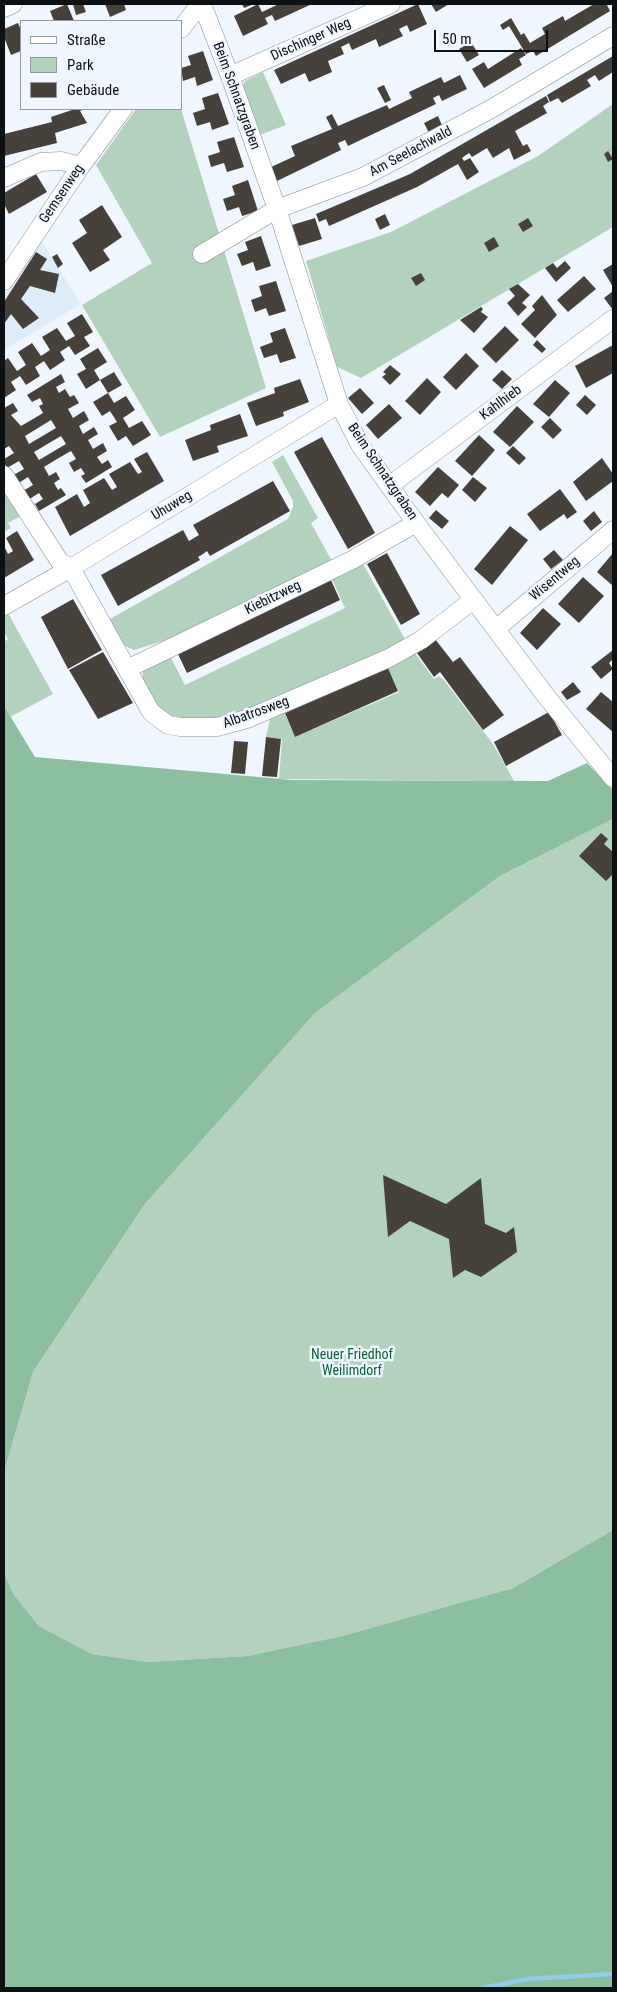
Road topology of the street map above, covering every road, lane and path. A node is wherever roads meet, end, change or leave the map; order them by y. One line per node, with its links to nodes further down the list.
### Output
1 (13, 4): 4 (street)
2 (201, 4): 5 (street); 7 (street, Beim Schnatzgraben)
3 (391, 4): 7 (street, Dischinger Weg)
4 (4, 8)
5 (182, 28)
6 (613, 36): 11 (street, Am Seelachwald)
7 (230, 76): 11 (street, Beim Schnatzgraben)
8 (122, 110): 9 (street, Gemsenweg)
9 (81, 166): 10 (street); 13 (street, Gemsenweg)
10 (4, 178)
11 (277, 209): 12 (street, Am Seelachwald); 15 (street, Beim Schnatzgraben)
12 (202, 254)
13 (4, 281)
14 (613, 319): 17 (street, Kahlhieb)
15 (338, 404): 17 (street, Beim Schnatzgraben); 20 (street, Uhuweg)
16 (4, 475): 20 (street, Albatrosweg)
17 (389, 486): 18 (street, Beim Schnatzgraben)
18 (416, 523): 21 (street, Beim Schnatzgraben); 24 (street, Kiebitzweg)
19 (613, 530): 23 (street, Wisentweg)
20 (71, 568): 22 (street, Uhuweg); 24 (street, Albatrosweg)
21 (473, 600): 23 (street, Beim Schnatzgraben); 24 (street, Albatrosweg)
22 (4, 606)
23 (496, 629): 25 (street, Beim Schnatzgraben)
24 (127, 669)
25 (613, 778)

